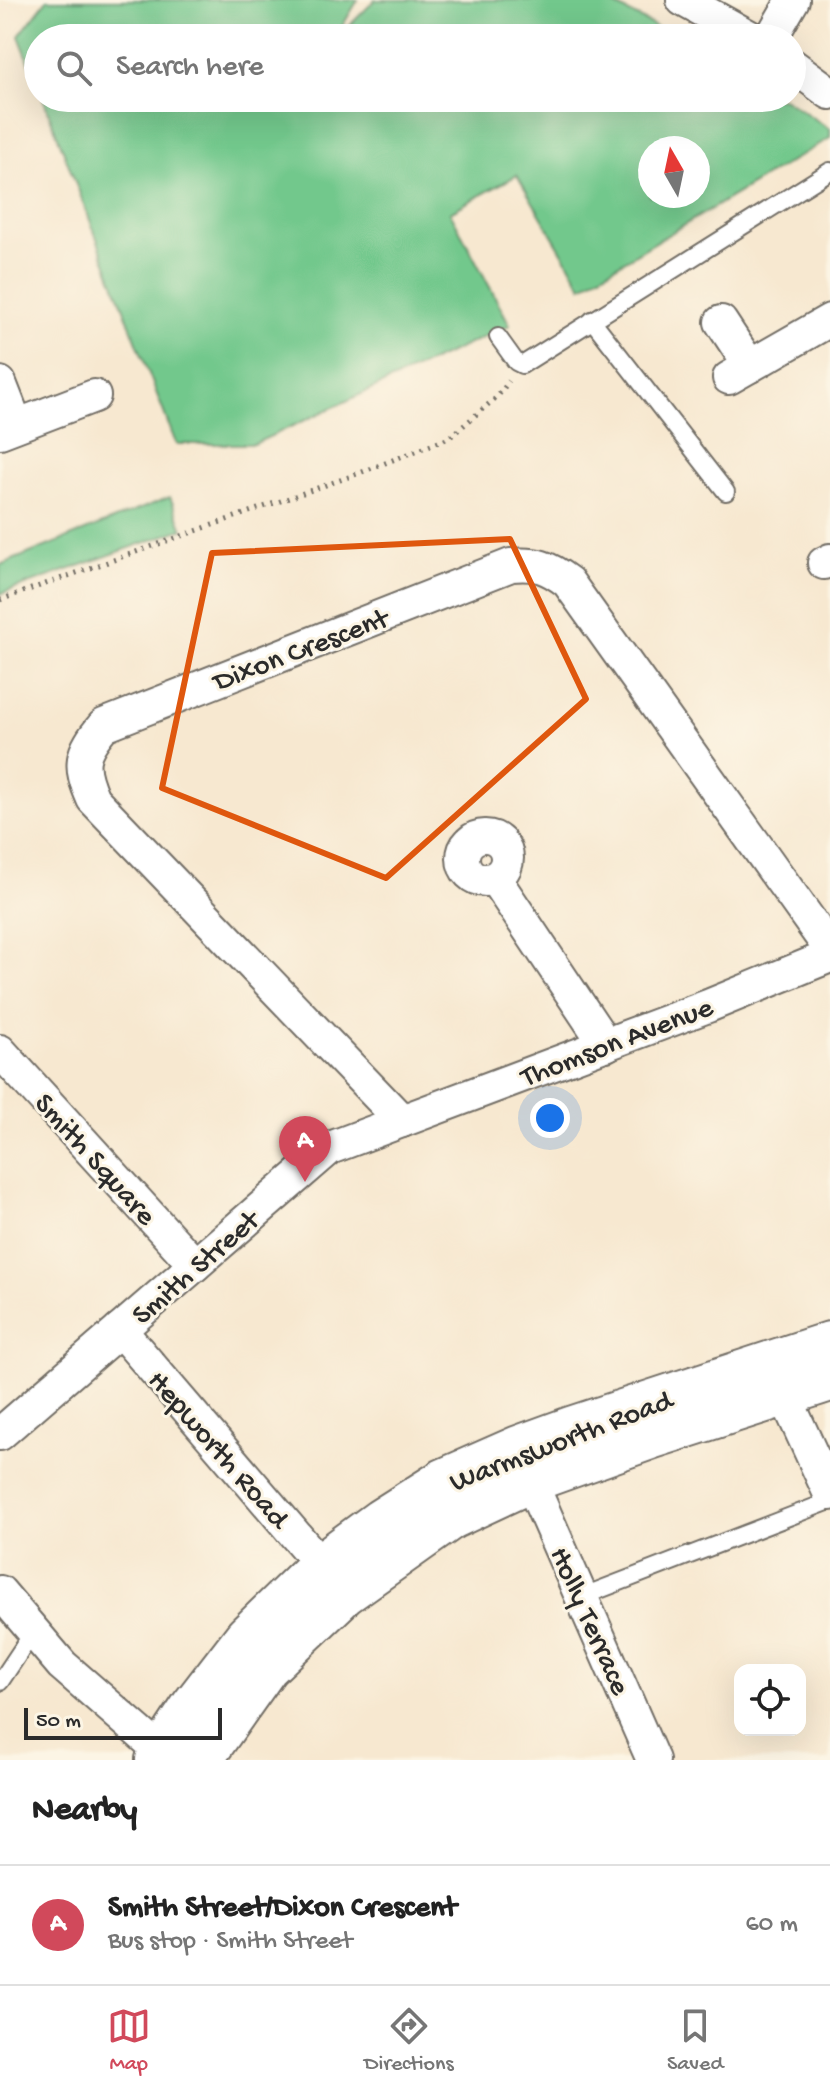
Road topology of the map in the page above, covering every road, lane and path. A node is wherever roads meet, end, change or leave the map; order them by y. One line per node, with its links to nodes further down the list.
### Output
1 (683, 0): 3 (street)
2 (793, 0): 4 (street)
3 (727, 24)
4 (779, 24)
5 (806, 75): 6 (street)
6 (830, 93)
7 (830, 171): 8 (lane)
8 (592, 320): 12 (lane); 16 (lane)
9 (830, 320): 10 (street)
10 (721, 322)
11 (498, 337): 12 (lane)
12 (522, 365): 17 (path)
13 (0, 383): 15 (street)
14 (94, 396): 15 (street)
15 (8, 428)
16 (726, 492)
17 (0, 600)
18 (495, 879): 21 (street)
19 (830, 949): 23 (street, Dixon Crescent)
20 (830, 956): 21 (street, Thomson Avenue)
21 (606, 1045): 23 (street, Thomson Avenue)
22 (0, 1051): 24 (street, Smith Square)
23 (402, 1121): 24 (street, Smith Street)
24 (195, 1265): 25 (street, Smith Street)
25 (120, 1330): 29 (street, Smith Street); 33 (street, Hepworth Road)
26 (830, 1344): 33 (main road, Warmsworth Road)
27 (830, 1379): 28 (main road, Warmsworth Road)
28 (784, 1394): 30 (main road, Warmsworth Road); 31 (street)
29 (6, 1418)
30 (530, 1480): 35 (street, Holly Terrace); 38 (main road, Warmsworth Road)
31 (830, 1494)
32 (830, 1501): 35 (lane)
33 (321, 1565): 38 (main road, Warmsworth Road)
34 (0, 1592): 36 (street)
35 (581, 1597): 39 (street, Holly Terrace)
36 (34, 1631): 37 (lane); 38 (street)
37 (0, 1682)
38 (174, 1758)
39 (653, 1760)

